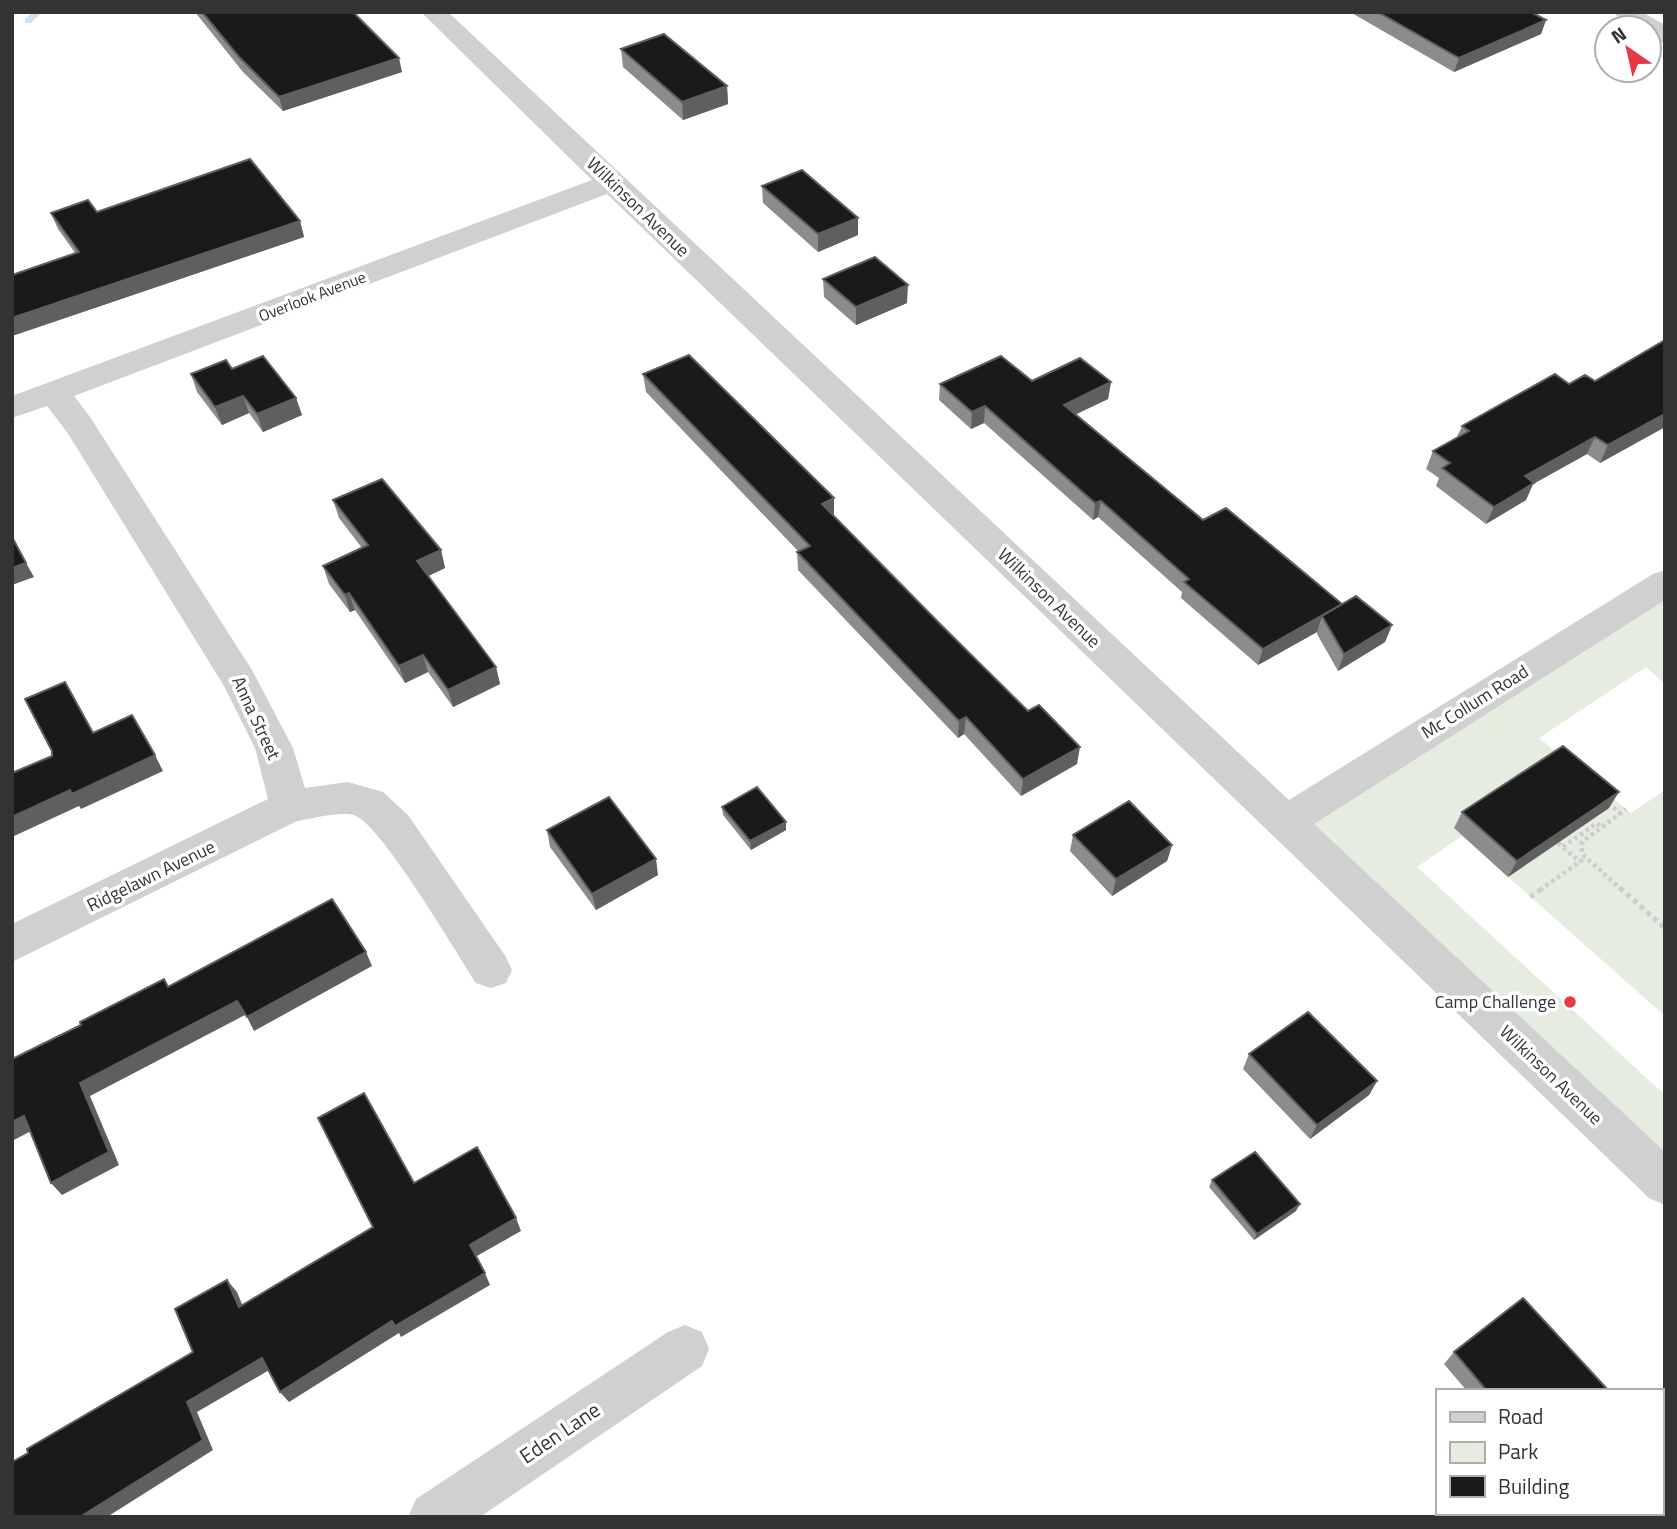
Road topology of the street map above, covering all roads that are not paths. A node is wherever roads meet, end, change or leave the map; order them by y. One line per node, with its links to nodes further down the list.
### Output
1 (433, 12): 4 (street, Wilkinson Avenue)
2 (1624, 12): 3 (street)
3 (1664, 34)
4 (612, 182): 5 (street, Overlook Avenue); 9 (street, Wilkinson Avenue)
5 (54, 393): 6 (street, Overlook Avenue); 8 (street, Anna Street)
6 (12, 408)
7 (1665, 583): 9 (street, Mc Collum Road)
8 (290, 806): 10 (street, Ridgelawn Avenue); 11 (street)
9 (1285, 822): 12 (street, Wilkinson Avenue)
10 (12, 944)
11 (491, 970)
12 (1665, 1183)
13 (685, 1349): 14 (street, Eden Lane)
14 (434, 1517)

